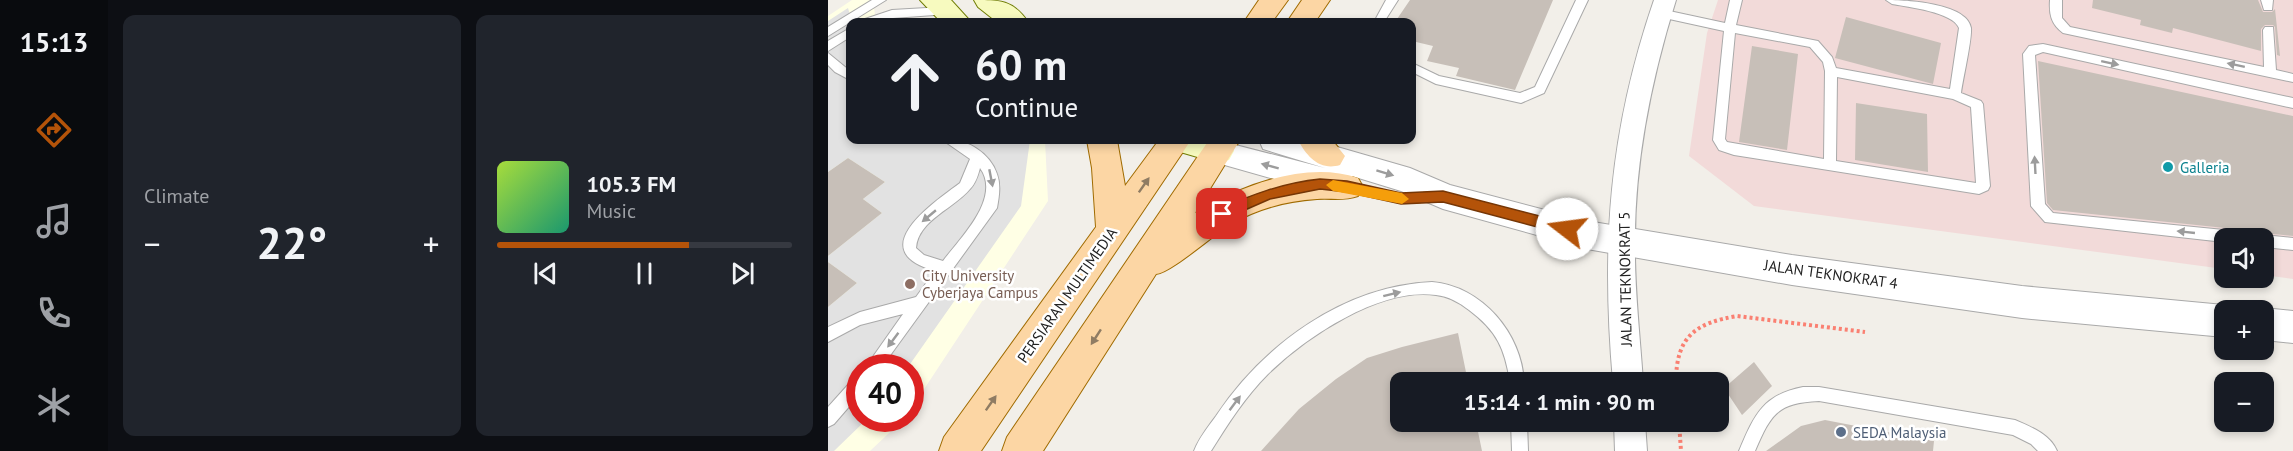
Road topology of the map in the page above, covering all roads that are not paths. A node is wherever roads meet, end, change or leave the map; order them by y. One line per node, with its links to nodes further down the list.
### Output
1 (880, 0): 12 (lane)
2 (988, 0): 14 (main road)
3 (1316, 0): 15 (main road)
4 (1392, 0): 16 (lane)
5 (1582, 0): 25 (lane)
6 (1736, 0): 18 (lane)
7 (1892, 0): 9 (lane)
8 (2056, 0): 28 (lane, one-way to 8)
9 (1926, 4): 31 (lane)
10 (1662, 7): 18 (lane); 45 (street, JALAN TEKNOKRAT 5)
11 (945, 11): 13 (lane)
12 (851, 18)
13 (880, 18)
14 (1009, 18)
15 (1305, 18)
16 (1381, 18)
17 (846, 21): 20 (lane)
18 (1730, 28): 26 (lane); 40 (lane)
19 (2269, 30): 28 (lane)
20 (828, 32)
21 (846, 35): 22 (lane)
22 (828, 46)
23 (828, 57): 24 (lane)
24 (839, 69): 27 (lane); 29 (lane)
25 (1416, 71)
26 (1831, 71): 31 (lane); 40 (lane)
27 (846, 73)
28 (2270, 73): 30 (lane)
29 (828, 76)
30 (2293, 78)
31 (1954, 95): 40 (lane)
32 (2293, 103): 44 (lane, one-way to 32)
33 (958, 144): 39 (lane)
34 (1103, 144): 43 (main road)
35 (1175, 144): 43 (main road, PERSIARAN MULTIMEDIA, one-way to 35)
36 (1298, 144): 38 (street, JALAN TEKNOKRAT 4)
37 (1222, 145): 41 (street, JALAN TEKNOKRAT 4, one-way to 37); 49 (main road)
38 (1321, 148): 42 (street, JALAN TEKNOKRAT 4, one-way to 42)
39 (977, 156): 48 (lane, one-way to 48); 48 (lane, one-way to 48)
40 (1830, 165)
41 (1347, 187): 42 (street, JALAN TEKNOKRAT 4); 49 (main road)
42 (1443, 196): 45 (street, JALAN TEKNOKRAT 4)
43 (1113, 230): 62 (main road, PERSIARAN MULTIMEDIA, one-way to 43)
44 (2214, 235)
45 (1621, 240): 51 (street, JALAN TEKNOKRAT 4); 57 (street, JALAN TEKNOKRAT 5)
46 (2274, 242): 47 (lane)
47 (2293, 244)
48 (947, 268): 50 (lane)
49 (1128, 288): 63 (main road, one-way to 63)
50 (921, 302): 54 (lane); 55 (lane, one-way to 55)
51 (2214, 320)
52 (2274, 325): 53 (street)
53 (2293, 327)
54 (828, 335)
55 (882, 354)
56 (1516, 372): 64 (lane, one-way to 56)
57 (1628, 372)
58 (846, 398): 59 (lane)
59 (828, 419)
60 (1519, 432): 65 (lane)
61 (1630, 432): 66 (street)
62 (957, 451)
63 (1021, 451)
64 (1202, 451)
65 (1520, 451)
66 (1631, 451)
67 (1747, 451): 68 (lane)
68 (2049, 451)

